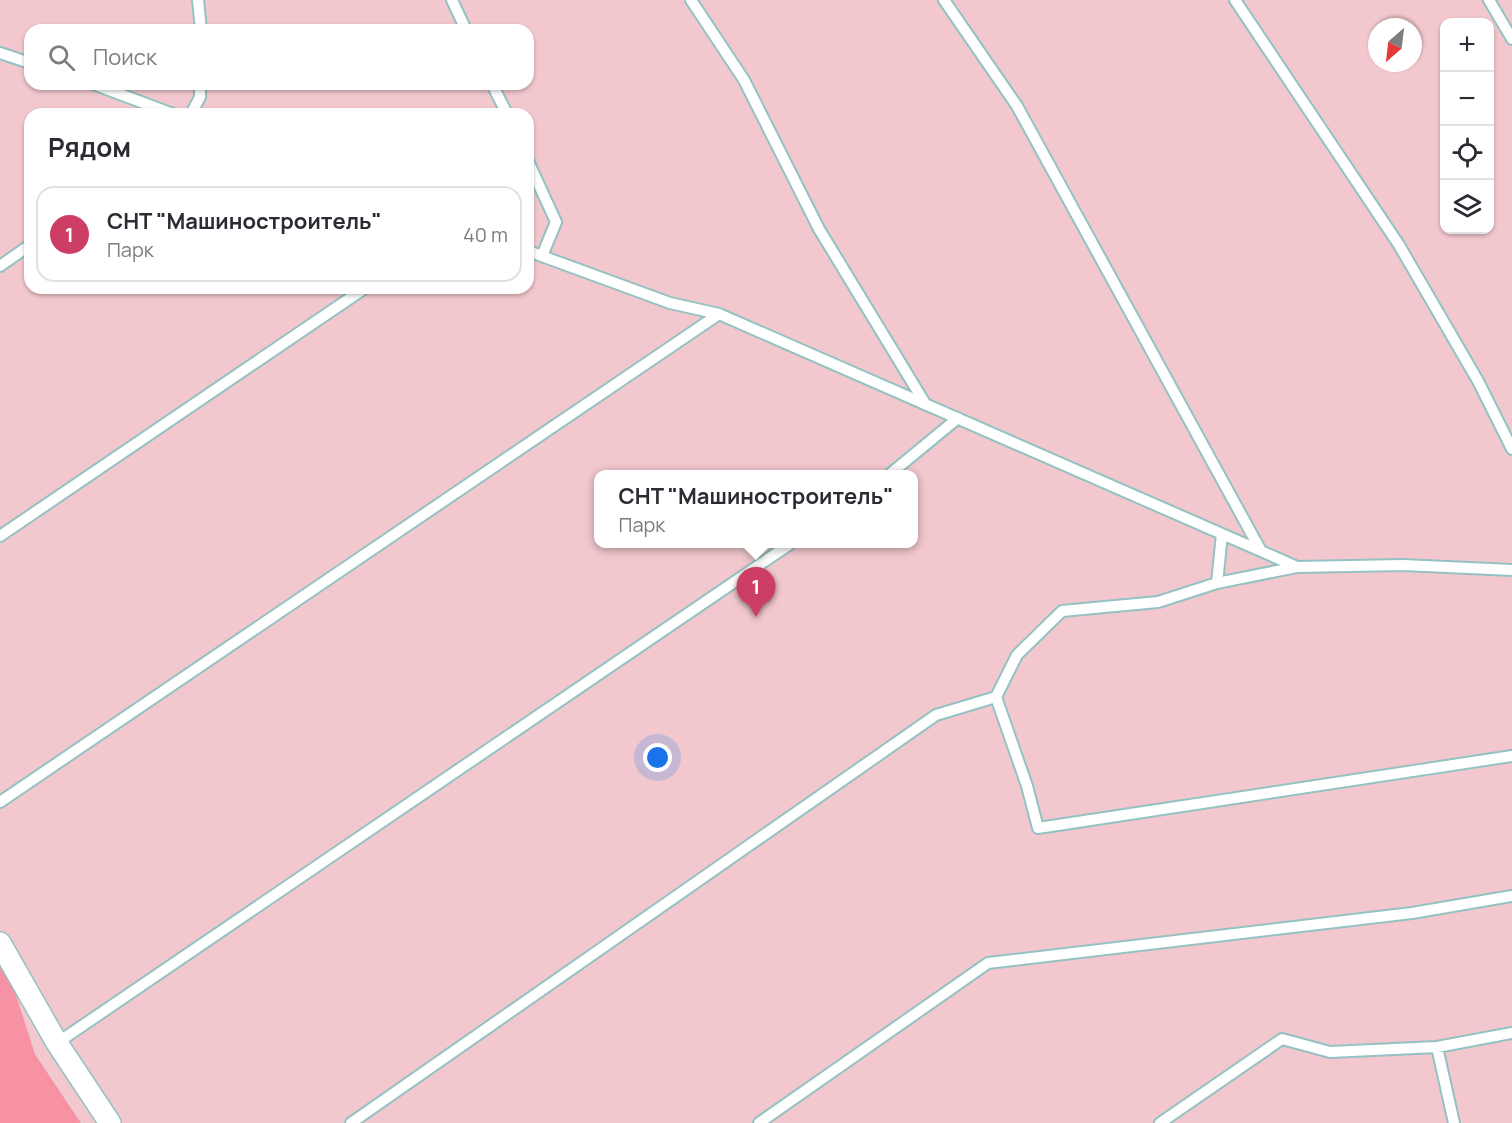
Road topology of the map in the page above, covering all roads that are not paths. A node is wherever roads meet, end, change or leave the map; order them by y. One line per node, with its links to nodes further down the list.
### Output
1 (198, 0): 7 (lane)
2 (452, 0): 8 (lane)
3 (691, 0): 25 (lane)
4 (944, 0): 32 (lane)
5 (1235, 0): 27 (lane)
6 (1489, 0): 9 (lane)
7 (200, 24)
8 (463, 24)
9 (1512, 39)
10 (0, 53): 11 (lane)
11 (24, 61)
12 (109, 90): 15 (lane)
13 (200, 90): 16 (lane)
14 (495, 90): 17 (lane)
15 (157, 108)
16 (194, 108)
17 (504, 108)
18 (534, 174): 21 (lane)
19 (24, 249): 22 (lane)
20 (534, 253): 21 (lane)
21 (542, 256): 24 (lane)
22 (0, 266)
23 (356, 294): 30 (lane)
24 (719, 314): 25 (lane); 38 (lane)
25 (926, 405): 26 (lane)
26 (958, 418): 28 (lane); 29 (lane)
27 (1512, 449)
28 (895, 470)
29 (1222, 534): 32 (lane); 35 (lane)
30 (0, 536)
31 (783, 548): 42 (lane)
32 (1261, 551): 33 (lane)
33 (1297, 567): 34 (lane); 35 (lane)
34 (1512, 570)
35 (1217, 583): 36 (lane)
36 (996, 697): 37 (lane); 45 (lane)
37 (1512, 756)
38 (0, 802)
39 (1512, 896): 46 (lane)
40 (0, 943): 42 (street)
41 (1512, 1033): 43 (lane)
42 (57, 1043): 44 (street)
43 (1437, 1047): 47 (lane); 48 (lane)
44 (110, 1123)
45 (351, 1123)
46 (759, 1123)
47 (1160, 1123)
48 (1454, 1123)

